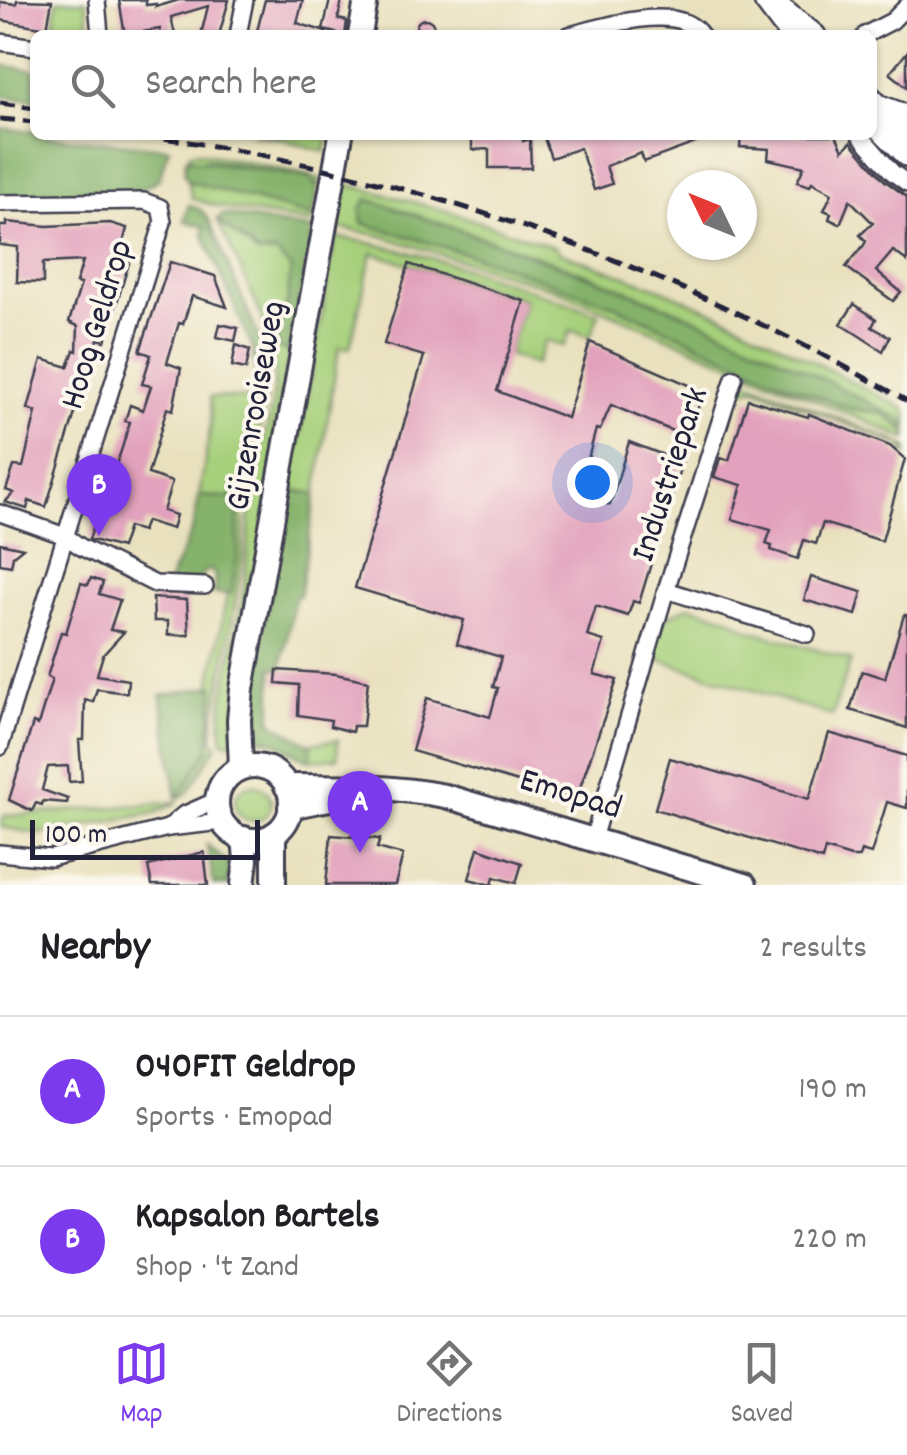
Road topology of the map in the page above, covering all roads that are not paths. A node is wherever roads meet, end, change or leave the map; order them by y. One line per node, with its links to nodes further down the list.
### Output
1 (97, 0): 7 (street)
2 (246, 0): 8 (street)
3 (366, 0): 9 (main road)
4 (764, 0): 12 (street)
5 (771, 0): 13 (street)
6 (907, 6): 14 (street)
7 (100, 30)
8 (239, 30)
9 (361, 30)
10 (592, 30): 11 (street)
11 (698, 30)
12 (786, 30)
13 (809, 30)
14 (875, 30)
15 (0, 42): 16 (street)
16 (30, 46)
17 (877, 108): 20 (street)
18 (877, 110): 21 (street)
19 (877, 113): 24 (street)
20 (907, 113)
21 (907, 136)
22 (341, 140): 34 (main road, Gijzenrooiseweg)
23 (864, 140): 25 (street)
24 (907, 156)
25 (907, 183)
26 (0, 203): 29 (street, Hoog Geldrop)
27 (734, 378): 31 (street, Industriepark)
28 (0, 513): 29 (street)
29 (65, 536): 30 (street); 33 (street, Hoog Geldrop)
30 (206, 586)
31 (666, 590): 32 (street, Industriepark); 39 (street, Industriepark)
32 (806, 634)
33 (0, 747)
34 (251, 767): 35 (main road); 36 (main road)
35 (288, 796): 37 (main road); 39 (main road, Emopad)
36 (220, 811): 38 (main road); 40 (street)
37 (274, 834): 38 (main road); 42 (main road)
38 (244, 838): 41 (main road)
39 (592, 839): 43 (main road, Emopad)
40 (0, 853)
41 (243, 885)
42 (274, 885)
43 (745, 885)

